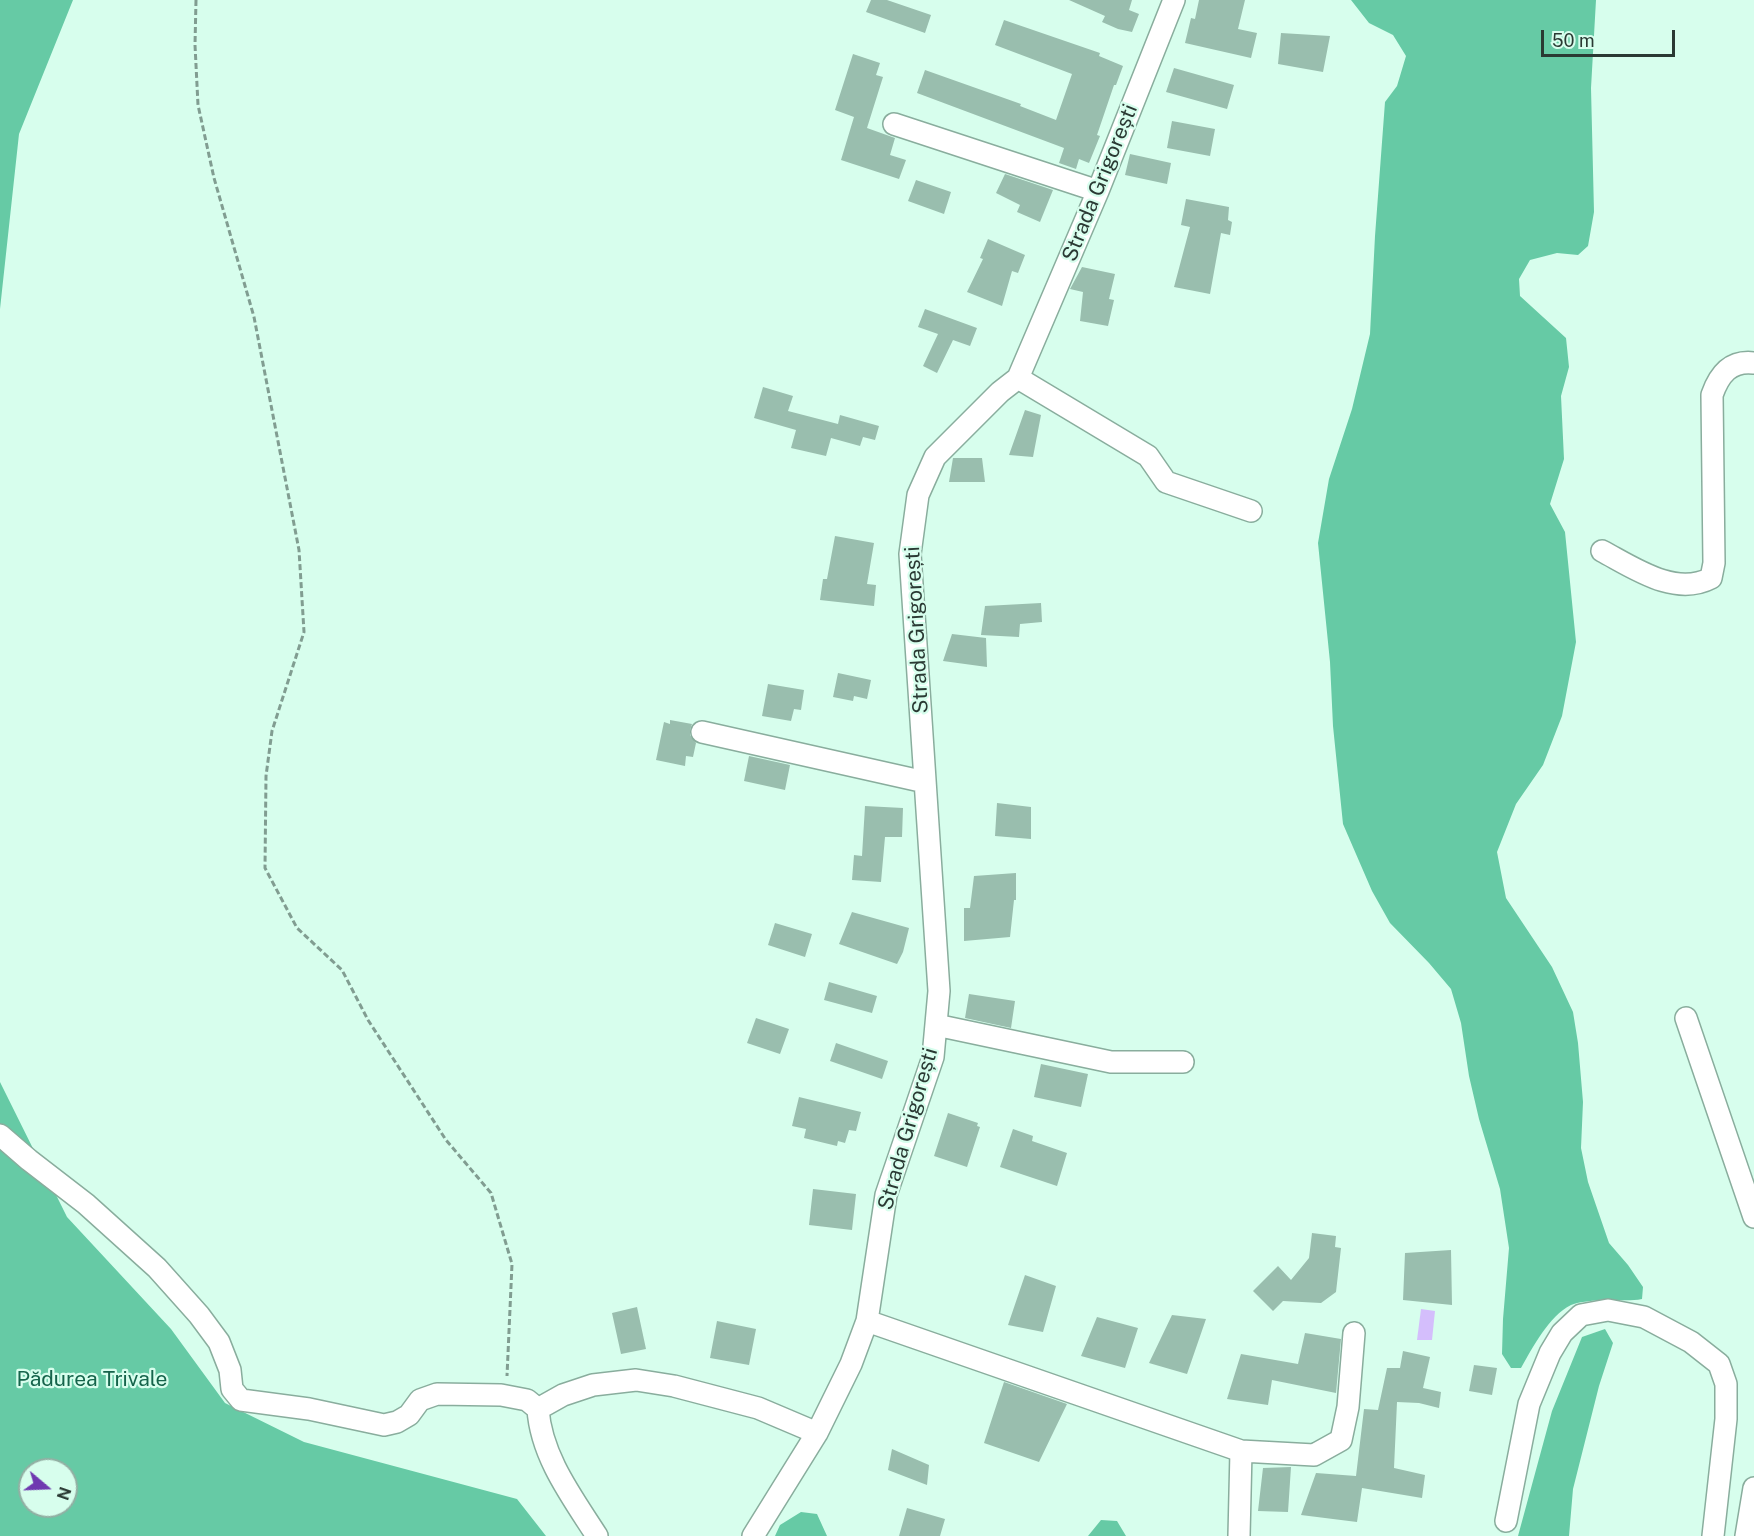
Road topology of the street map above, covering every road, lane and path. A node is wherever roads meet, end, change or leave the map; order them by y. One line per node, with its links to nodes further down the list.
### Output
1 (196, 0): 18 (path)
2 (1174, 0): 4 (street, Strada Grigorești)
3 (894, 124): 4 (street)
4 (1098, 191): 6 (street, Strada Grigorești)
5 (1754, 363): 8 (street)
6 (1018, 378): 7 (street); 10 (street, Strada Grigorești)
7 (1251, 511)
8 (1602, 551)
9 (702, 732): 10 (street)
10 (925, 782): 12 (street, Strada Grigorești)
11 (1686, 1018): 15 (street)
12 (936, 1025): 13 (street); 16 (street, Strada Grigorești)
13 (1183, 1062)
14 (0, 1135): 18 (street)
15 (1754, 1217)
16 (867, 1321): 20 (street, Strada Grigorești); 21 (street)
17 (1354, 1333): 21 (street)
18 (506, 1396): 19 (street)
19 (538, 1409): 20 (street); 24 (street)
20 (817, 1432): 25 (street, Strada Grigorești)
21 (1241, 1451): 26 (street)
22 (1754, 1488): 28 (street)
23 (1506, 1521): 27 (street)
24 (597, 1536)
25 (753, 1536)
26 (1239, 1536)
27 (1713, 1536)
28 (1746, 1536)

